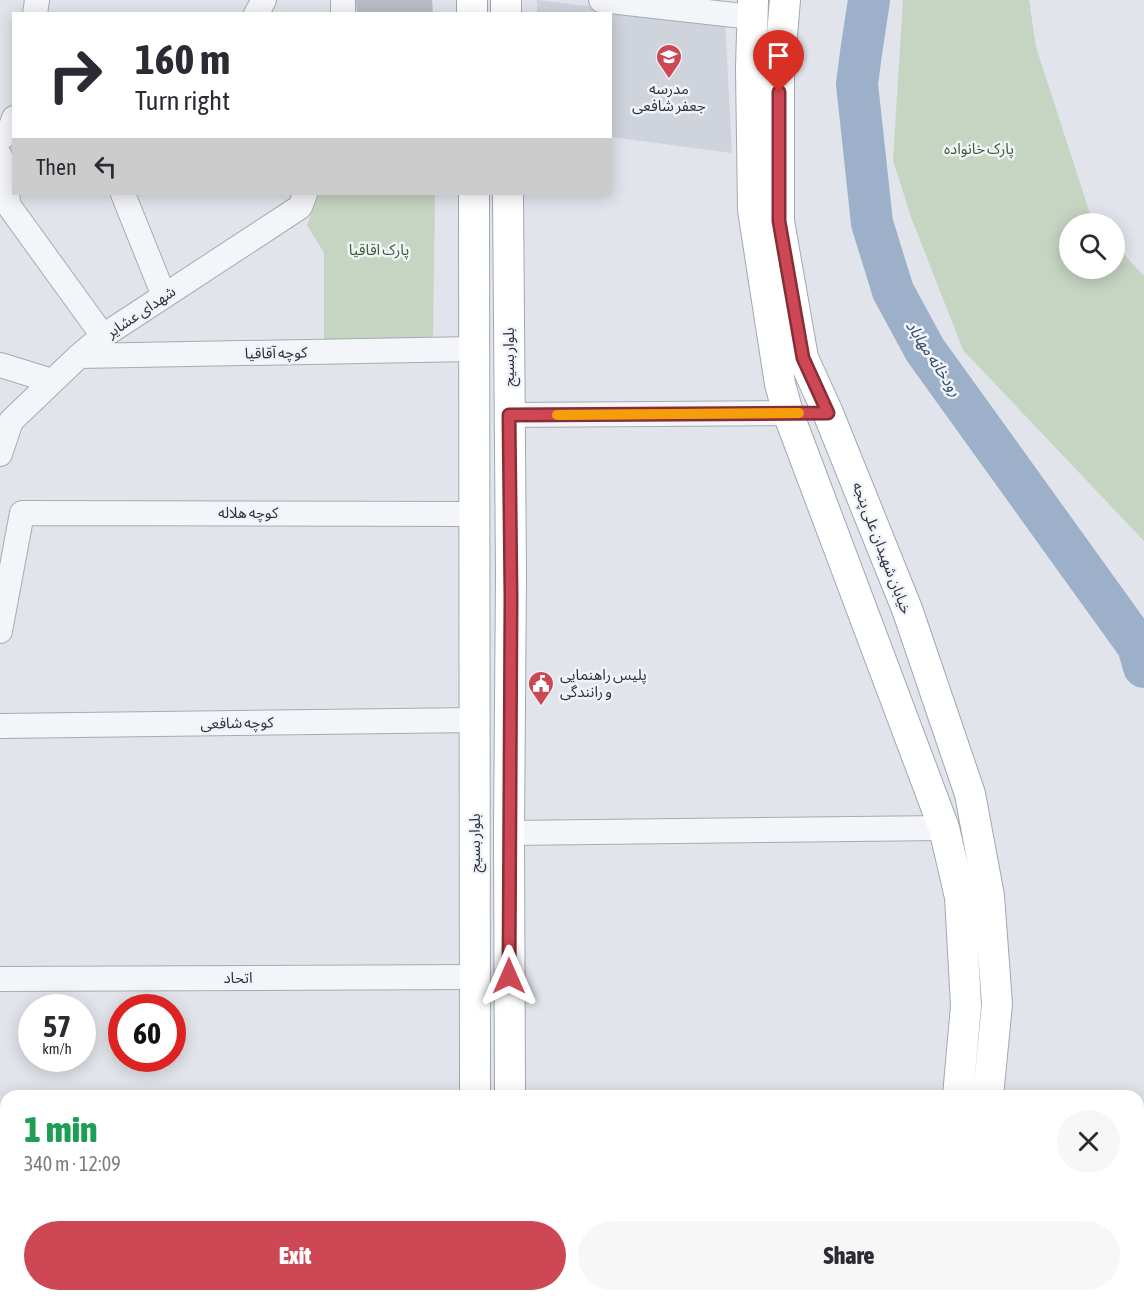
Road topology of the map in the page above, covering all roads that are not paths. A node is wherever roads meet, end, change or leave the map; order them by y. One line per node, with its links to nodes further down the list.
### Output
1 (601, 0): 3 (street)
2 (785, 0): 17 (main road, خیابان شهیدان علی پنجه)
3 (753, 9): 16 (main road)
4 (0, 156): 9 (street)
5 (123, 195): 10 (street)
6 (305, 195): 10 (street, شهدای عشایر)
7 (474, 195): 12 (main road, بلوار بسیج)
8 (507, 195): 18 (main road, بلوار بسیج)
9 (4, 206): 11 (street)
10 (164, 296): 11 (street, شهدای عشایر)
11 (103, 336): 13 (street, شهدای عشایر)
12 (473, 349): 13 (street, کوچه آقاقیا); 20 (main road, بلوار بسیج)
13 (79, 356): 15 (street, شهدای عشایر)
14 (0, 365): 15 (street)
15 (52, 381): 19 (street, شهدای عشایر)
16 (788, 413): 17 (main road); 18 (street); 24 (main road)
17 (828, 413): 31 (main road, خیابان شهیدان علی پنجه)
18 (509, 415): 25 (main road, بلوار بسیج)
19 (0, 454)
20 (474, 514): 21 (street, کوچه هلاله); 22 (main road, بلوار بسیج)
21 (0, 631)
22 (475, 720): 23 (street, کوچه شافعی); 26 (main road, بلوار بسیج)
23 (0, 726)
24 (944, 828): 25 (street); 30 (main road)
25 (509, 833): 29 (main road, بلوار بسیج)
26 (476, 977): 27 (street, اتحاد); 28 (main road, بلوار بسیج)
27 (0, 979)
28 (475, 1090)
29 (510, 1090)
30 (959, 1090)
31 (989, 1090)

